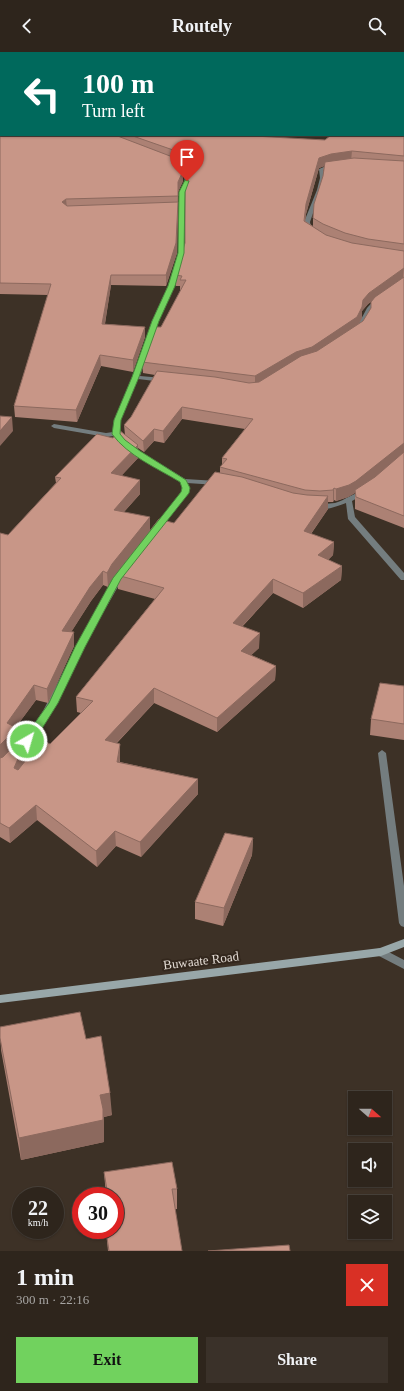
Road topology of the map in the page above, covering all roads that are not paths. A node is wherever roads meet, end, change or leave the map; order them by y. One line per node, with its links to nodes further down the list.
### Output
1 (166, 160): 6 (street)
2 (336, 165): 3 (street)
3 (315, 236)
4 (385, 294): 5 (street)
5 (359, 330)
6 (136, 377): 7 (street); 9 (street)
7 (173, 380)
8 (54, 426): 9 (street)
9 (116, 434): 10 (street)
10 (183, 481): 11 (street); 15 (street)
11 (223, 483)
12 (372, 486): 13 (street)
13 (349, 501): 14 (street); 17 (street)
14 (312, 506)
15 (151, 536)
16 (127, 566): 18 (street)
17 (404, 578)
18 (17, 753)
19 (382, 753): 20 (street)
20 (404, 923)
21 (404, 943): 22 (street, Buwaate Road)
22 (380, 952): 23 (street); 24 (street, Buwaate Road)
23 (404, 965)
24 (0, 998)

